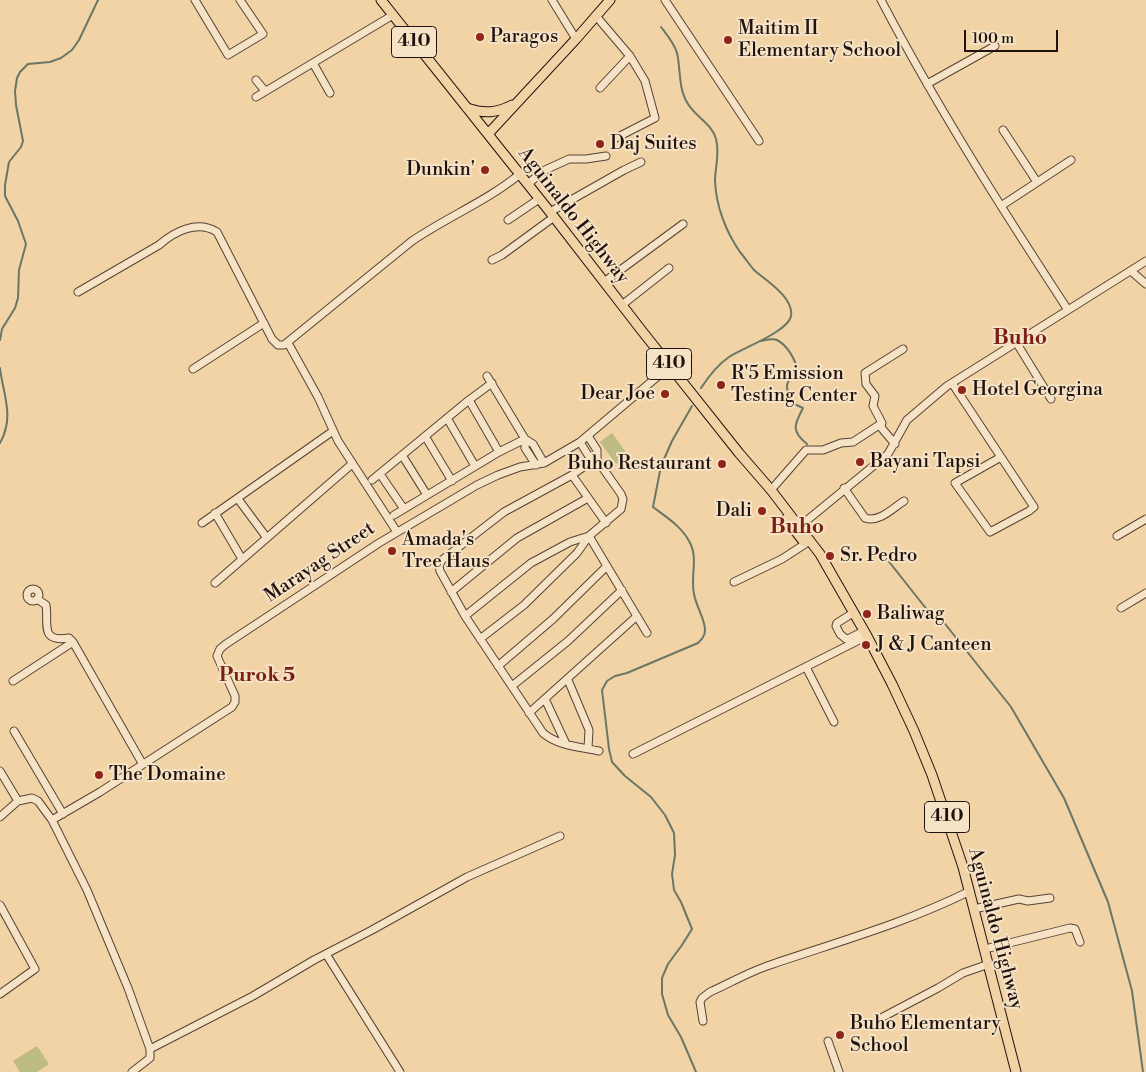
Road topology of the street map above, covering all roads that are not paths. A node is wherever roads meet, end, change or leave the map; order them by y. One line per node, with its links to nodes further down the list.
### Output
1 (195, 0): 2 (street)
2 (240, 0)
3 (380, 0): 8 (main road, Aguinaldo Highway / 410)
4 (552, 0): 10 (street)
5 (610, 0): 9 (main road)
6 (665, 0): 25 (street)
7 (881, 0): 15 (street)
8 (393, 15): 13 (street); 21 (main road, Aguinaldo Highway / 410)
9 (596, 16): 10 (main road); 12 (street)
10 (576, 39): 20 (main road)
11 (995, 46): 15 (street)
12 (630, 56): 16 (street); 24 (street)
13 (313, 63): 17 (street); 18 (street)
14 (256, 80): 17 (street)
15 (927, 84): 33 (street)
16 (600, 88)
17 (265, 92): 19 (street)
18 (330, 93)
19 (256, 96)
20 (517, 103): 21 (main road); 23 (main road)
21 (467, 108): 23 (main road, Aguinaldo Highway / 410)
22 (1003, 130): 30 (street)
23 (488, 134): 29 (main road, Aguinaldo Highway / 410)
24 (616, 138)
25 (759, 141)
26 (606, 156): 31 (street)
27 (1071, 160): 30 (street)
28 (640, 162): 34 (street)
29 (520, 174): 31 (main road, Aguinaldo Highway / 410); 48 (street)
30 (1037, 182): 33 (street)
31 (528, 184): 32 (main road, Aguinaldo Highway / 410)
32 (539, 199): 34 (main road, Aguinaldo Highway / 410); 35 (street)
33 (1001, 206): 45 (street)
34 (552, 215): 37 (street); 41 (main road, Aguinaldo Highway / 410)
35 (508, 220)
36 (682, 224): 41 (street)
37 (492, 260)
38 (1146, 261): 40 (street)
39 (669, 268): 44 (street)
40 (1131, 271): 42 (street); 45 (street)
41 (604, 282): 44 (main road, Aguinaldo Highway / 410)
42 (1146, 284)
43 (78, 292): 46 (street)
44 (622, 305): 50 (main road, Aguinaldo Highway / 410)
45 (1068, 310): 47 (street)
46 (264, 323): 48 (street); 51 (street)
47 (1016, 342): 54 (street); 55 (street)
48 (288, 343): 59 (street)
49 (903, 349): 58 (street)
50 (670, 366): 61 (street, Marayag Street); 66 (main road, Aguinaldo Highway / 410)
51 (193, 369)
52 (487, 376): 53 (street)
53 (492, 383): 56 (street); 62 (street)
54 (952, 383): 64 (street); 68 (street)
55 (1051, 399)
56 (469, 400): 57 (street); 65 (street)
57 (447, 418): 60 (street); 73 (street)
58 (881, 427): 64 (street); 80 (street)
59 (333, 431): 70 (street); 83 (street)
60 (425, 436): 67 (street); 78 (street)
61 (588, 436): 63 (street, Marayag Street); 69 (street)
62 (525, 439): 65 (street); 71 (street); 72 (street)
63 (580, 442): 69 (street); 71 (street, Marayag Street)
64 (894, 444): 79 (street)
65 (499, 452): 73 (street)
66 (739, 453): 80 (main road, Aguinaldo Highway / 410); 96 (main road, Aguinaldo Highway / 410)
67 (402, 455): 75 (street); 81 (street)
68 (1001, 456): 68 (street)
69 (597, 460): 90 (street)
70 (352, 464): 92 (street); 95 (street)
71 (544, 464): 72 (street, Marayag Street)
72 (536, 465): 92 (street, Marayag Street)
73 (475, 466): 78 (street)
74 (582, 468): 76 (street)
75 (380, 474): 77 (street); 85 (street)
76 (572, 475): 82 (street); 103 (street)
77 (372, 480)
78 (452, 480): 81 (street)
79 (844, 488): 84 (street); 91 (street)
80 (771, 490): 91 (main road, Aguinaldo Highway / 410)
81 (427, 495): 85 (street)
82 (588, 498): 90 (street); 103 (street)
83 (238, 499): 86 (street); 95 (street)
84 (904, 501)
85 (404, 509): 87 (street)
86 (215, 513): 89 (street); 97 (street)
87 (394, 515)
88 (1146, 519): 94 (street)
89 (202, 523)
90 (606, 523): 93 (street)
91 (800, 526): 99 (main road, Aguinaldo Highway / 410)
92 (397, 532): 127 (street, Marayag Street)
93 (590, 536): 98 (street); 108 (street); 112 (street)
94 (1117, 536)
95 (267, 538): 97 (street)
96 (805, 544): 99 (main road, Aguinaldo Highway / 410); 100 (street)
97 (242, 560): 101 (street)
98 (607, 566): 102 (street); 114 (street)
99 (834, 580): 107 (main road, Aguinaldo Highway / 410)
100 (734, 582)
101 (215, 583)
102 (622, 590): 109 (street); 118 (street)
103 (451, 592): 108 (street)
104 (1146, 593): 106 (street)
105 (37, 599): 113 (street)
106 (1121, 608)
107 (853, 613): 111 (main road, Aguinaldo Highway / 410); 111 (street)
108 (465, 616): 112 (street)
109 (637, 616): 110 (street); 116 (street)
110 (648, 633)
111 (865, 634): 115 (street); 134 (main road, Aguinaldo Highway / 410)
112 (480, 638): 114 (street)
113 (73, 642): 117 (street); 127 (street)
114 (498, 666): 118 (street)
115 (806, 667): 121 (street); 126 (street)
116 (568, 680): 119 (street); 124 (street)
117 (13, 681)
118 (512, 686): 120 (street)
119 (545, 699): 120 (street); 123 (street)
120 (529, 713): 123 (street)
121 (834, 722)
122 (14, 731): 130 (street)
123 (566, 744): 124 (street)
124 (588, 748): 125 (street)
125 (599, 751)
126 (633, 754)
127 (142, 763): 130 (street, Marayag Street)
128 (0, 773): 129 (street)
129 (18, 801): 131 (street); 132 (street)
130 (63, 814): 132 (street, Marayag Street)
131 (0, 817)
132 (52, 820): 146 (street)
133 (560, 836): 140 (street)
134 (970, 891): 137 (main road, Aguinaldo Highway / 410); 144 (street)
135 (1050, 898): 137 (street)
136 (0, 905): 142 (street)
137 (974, 909): 139 (main road, Aguinaldo Highway / 410)
138 (1080, 942): 139 (street)
139 (985, 949): 141 (main road, Aguinaldo Highway / 410)
140 (326, 954): 146 (street); 148 (street)
141 (989, 964): 143 (street); 150 (main road, Aguinaldo Highway / 410)
142 (0, 994)
143 (879, 1019)
144 (703, 1021)
145 (828, 1040): 149 (street)
146 (150, 1049): 147 (street)
147 (132, 1072)
148 (400, 1072)
149 (839, 1072)
150 (1016, 1072)

